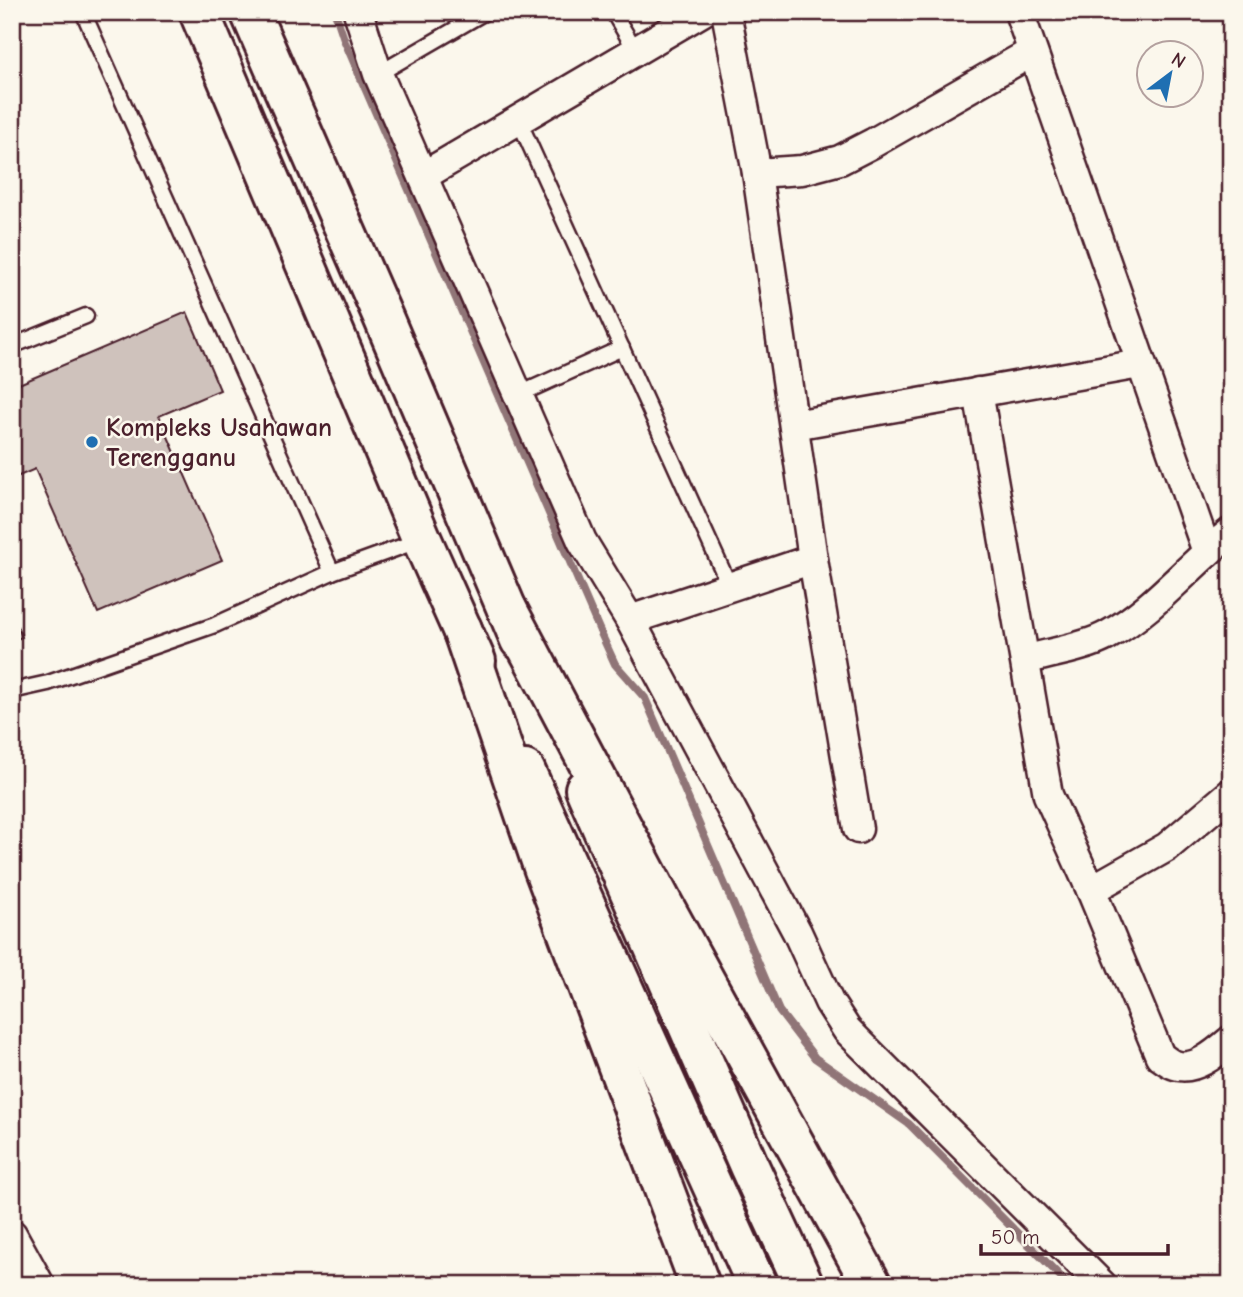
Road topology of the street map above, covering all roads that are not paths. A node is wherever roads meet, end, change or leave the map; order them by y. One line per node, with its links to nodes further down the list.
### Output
1 (83, 12): 27 (lane)
2 (199, 12): 24 (main road)
3 (250, 12): 29 (main road)
4 (358, 12): 12 (street)
5 (485, 12): 12 (lane)
6 (613, 12): 10 (lane)
7 (702, 12): 10 (street)
8 (726, 12): 14 (street)
9 (1019, 12): 11 (street)
10 (636, 51): 13 (street)
11 (1032, 52): 14 (street); 19 (street)
12 (378, 74): 15 (street)
13 (519, 121): 15 (street); 18 (lane)
14 (757, 173): 22 (street)
15 (423, 176): 21 (street)
16 (86, 316): 17 (lane)
17 (12, 346)
18 (622, 348): 21 (lane); 28 (lane)
19 (1140, 364): 20 (street); 25 (street)
20 (978, 393): 22 (street); 32 (street)
21 (520, 394): 30 (street)
22 (794, 425): 26 (street)
23 (1231, 532): 25 (street)
24 (422, 540): 27 (lane); 31 (main road)
25 (1207, 551): 32 (street)
26 (813, 559): 28 (street); 35 (street)
27 (332, 572): 33 (lane)
28 (730, 587): 30 (street)
29 (507, 609): 42 (main road); 43 (main road)
30 (630, 620): 44 (street)
31 (461, 629): 40 (main road); 41 (main road)
32 (1026, 660): 36 (street)
33 (12, 691)
34 (1231, 793): 36 (street)
35 (858, 829)
36 (1091, 890): 37 (street)
37 (1231, 1040)
38 (12, 1234): 39 (street)
39 (40, 1285)
40 (700, 1285)
41 (757, 1285)
42 (804, 1285)
43 (872, 1285)
44 (1102, 1285)

